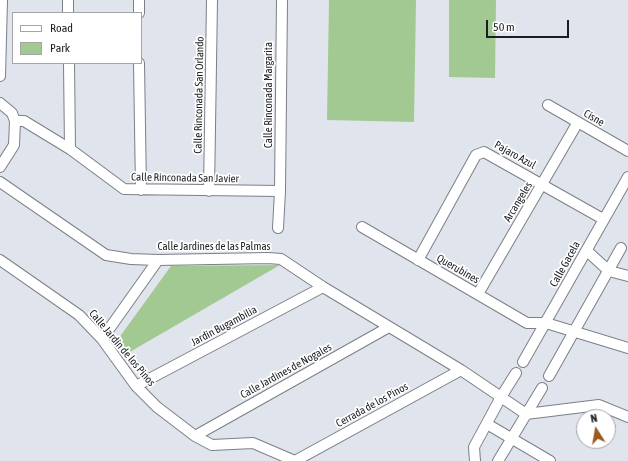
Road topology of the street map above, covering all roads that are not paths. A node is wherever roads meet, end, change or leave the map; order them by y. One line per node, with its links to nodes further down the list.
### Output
1 (2, 0): 10 (street)
2 (68, 0): 6 (street)
3 (139, 0): 7 (street)
4 (212, 0): 22 (street, Calle Rinconada San Orlando)
5 (282, 0): 23 (street, Calle Rinconada Margarita)
6 (68, 12)
7 (139, 12)
8 (69, 64): 15 (street)
9 (139, 64): 21 (street)
10 (0, 76)
11 (0, 103): 13 (street, Calle Rinconada San Javier)
12 (548, 105): 14 (street, Cisne)
13 (13, 117): 15 (street, Calle Rinconada San Javier); 17 (street)
14 (578, 122): 16 (street, Cisne); 20 (street, Arcangeles)
15 (70, 149): 21 (street, Calle Rinconada San Javier)
16 (628, 151)
17 (0, 167)
18 (628, 178): 24 (street, Calle Gacela)
19 (0, 182): 30 (street, Calle Jardines de las Palmas)
20 (542, 185): 24 (street, Pajaro Azul); 31 (street, Pajaro Azul); 35 (street, Arcangeles)
21 (141, 190): 22 (street, Calle Rinconada San Javier)
22 (209, 190): 23 (street, Calle Rinconada San Javier)
23 (280, 191): 26 (street, Calle Rinconada Margarita)
24 (603, 219): 28 (street, Calle Gacela)
25 (362, 226): 31 (street, Querubines)
26 (278, 228)
27 (621, 248): 32 (street)
28 (587, 251): 32 (street); 36 (street, Calle Gacela)
29 (0, 260): 39 (street, Calle Jardín de los Pinos)
30 (158, 260): 34 (street, Calle Jardines de las Palmas); 39 (street)
31 (418, 260): 35 (street, Querubines)
32 (609, 271): 33 (street); 38 (street)
33 (628, 276)
34 (323, 287): 37 (street, Calle Jardines de las Palmas); 45 (street, Jardin Bugambilia)
35 (478, 294): 36 (street, Querubines)
36 (546, 323): 38 (street, Querubines); 41 (street, Calle Gacela)
37 (389, 327): 42 (street, Calle Jardines de las Palmas); 51 (street, Calle Jardines de Nogales)
38 (574, 332): 40 (street, Querubines); 44 (street)
39 (102, 339): 45 (street, Calle Jardín de los Pinos)
40 (628, 348)
41 (523, 362)
42 (460, 370): 47 (street, Calle Jardines de las Palmas); 53 (street, Cerrada de los Pinos)
43 (516, 373): 47 (street)
44 (549, 376)
45 (136, 386): 51 (street, Calle Jardín de los Pinos)
46 (542, 388): 48 (street)
47 (501, 397): 48 (street, Calle Jardines de las Palmas); 50 (street)
48 (526, 414): 49 (street); 52 (street)
49 (628, 417)
50 (487, 424): 52 (street); 54 (street)
51 (195, 436): 53 (street, Calle Jardín de los Pinos)
52 (512, 439): 55 (street); 56 (street)
53 (295, 461)
54 (475, 461)
55 (498, 461)
56 (550, 461)

